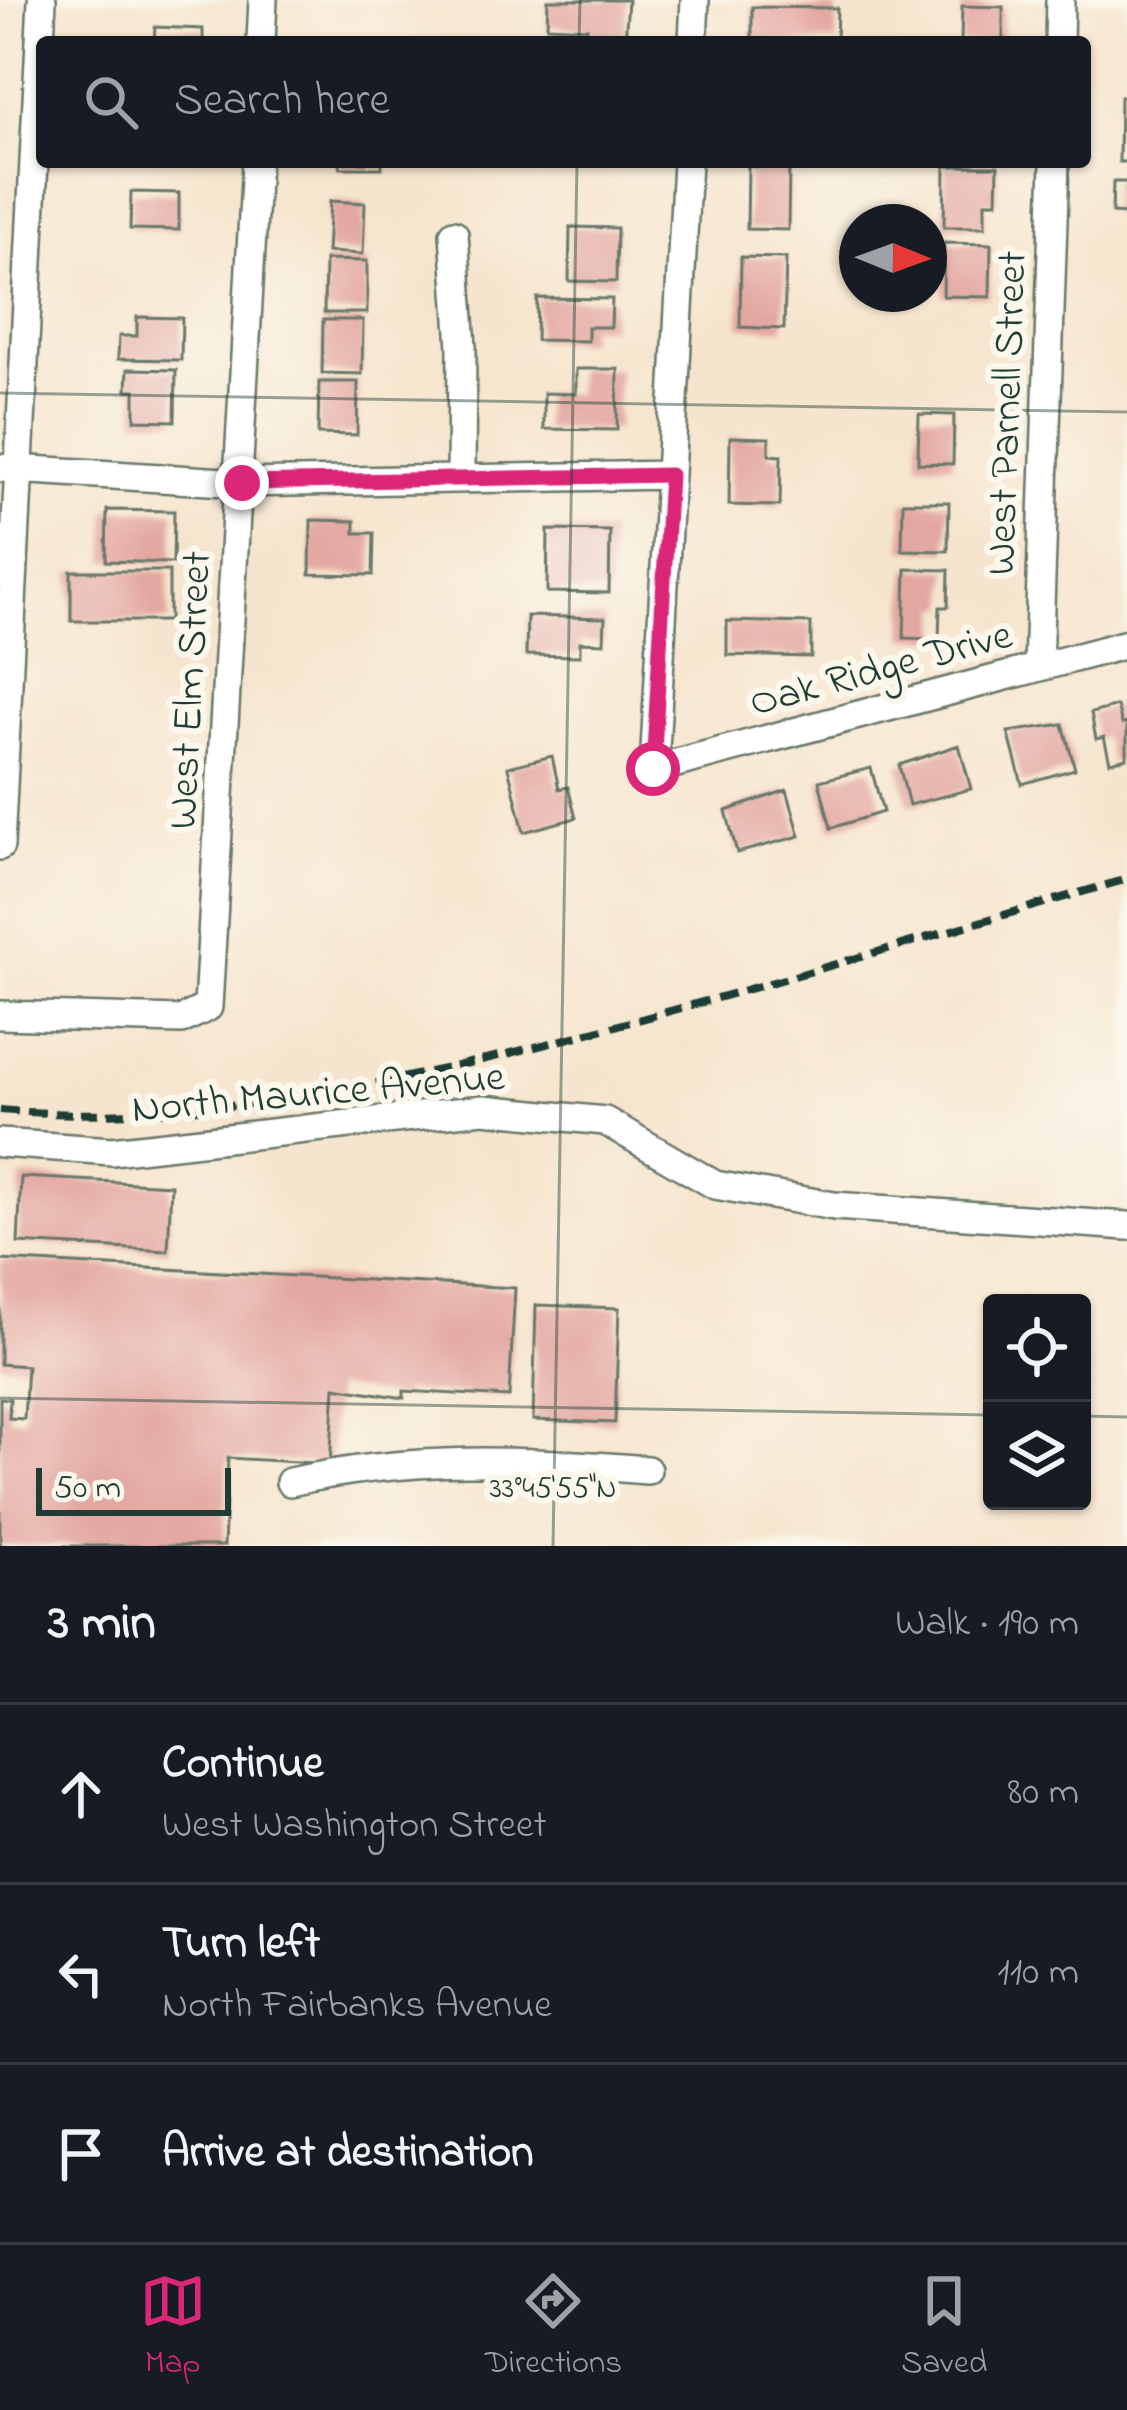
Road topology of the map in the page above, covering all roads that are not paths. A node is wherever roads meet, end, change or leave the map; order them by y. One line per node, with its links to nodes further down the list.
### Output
1 (42, 0): 5 (street)
2 (263, 0): 6 (street)
3 (695, 0): 7 (street)
4 (1060, 0): 8 (street)
5 (40, 36)
6 (261, 36)
7 (693, 36)
8 (1058, 36)
9 (36, 88): 14 (street)
10 (256, 168): 17 (street, West Elm Street)
11 (687, 168): 15 (street)
12 (1054, 168): 19 (street, West Parnell Street)
13 (454, 234): 16 (street)
14 (10, 469): 17 (street); 20 (street)
15 (670, 475): 16 (street); 19 (street, Oak Ridge Drive)
16 (461, 479): 17 (street)
17 (242, 483): 21 (street, West Elm Street)
18 (1127, 644): 19 (street, Oak Ridge Drive)
19 (1038, 668)
20 (0, 846)
21 (0, 1016)
22 (0, 1143): 23 (street, North Maurice Avenue)
23 (1127, 1226)
24 (647, 1470): 25 (street)
25 (290, 1482)

